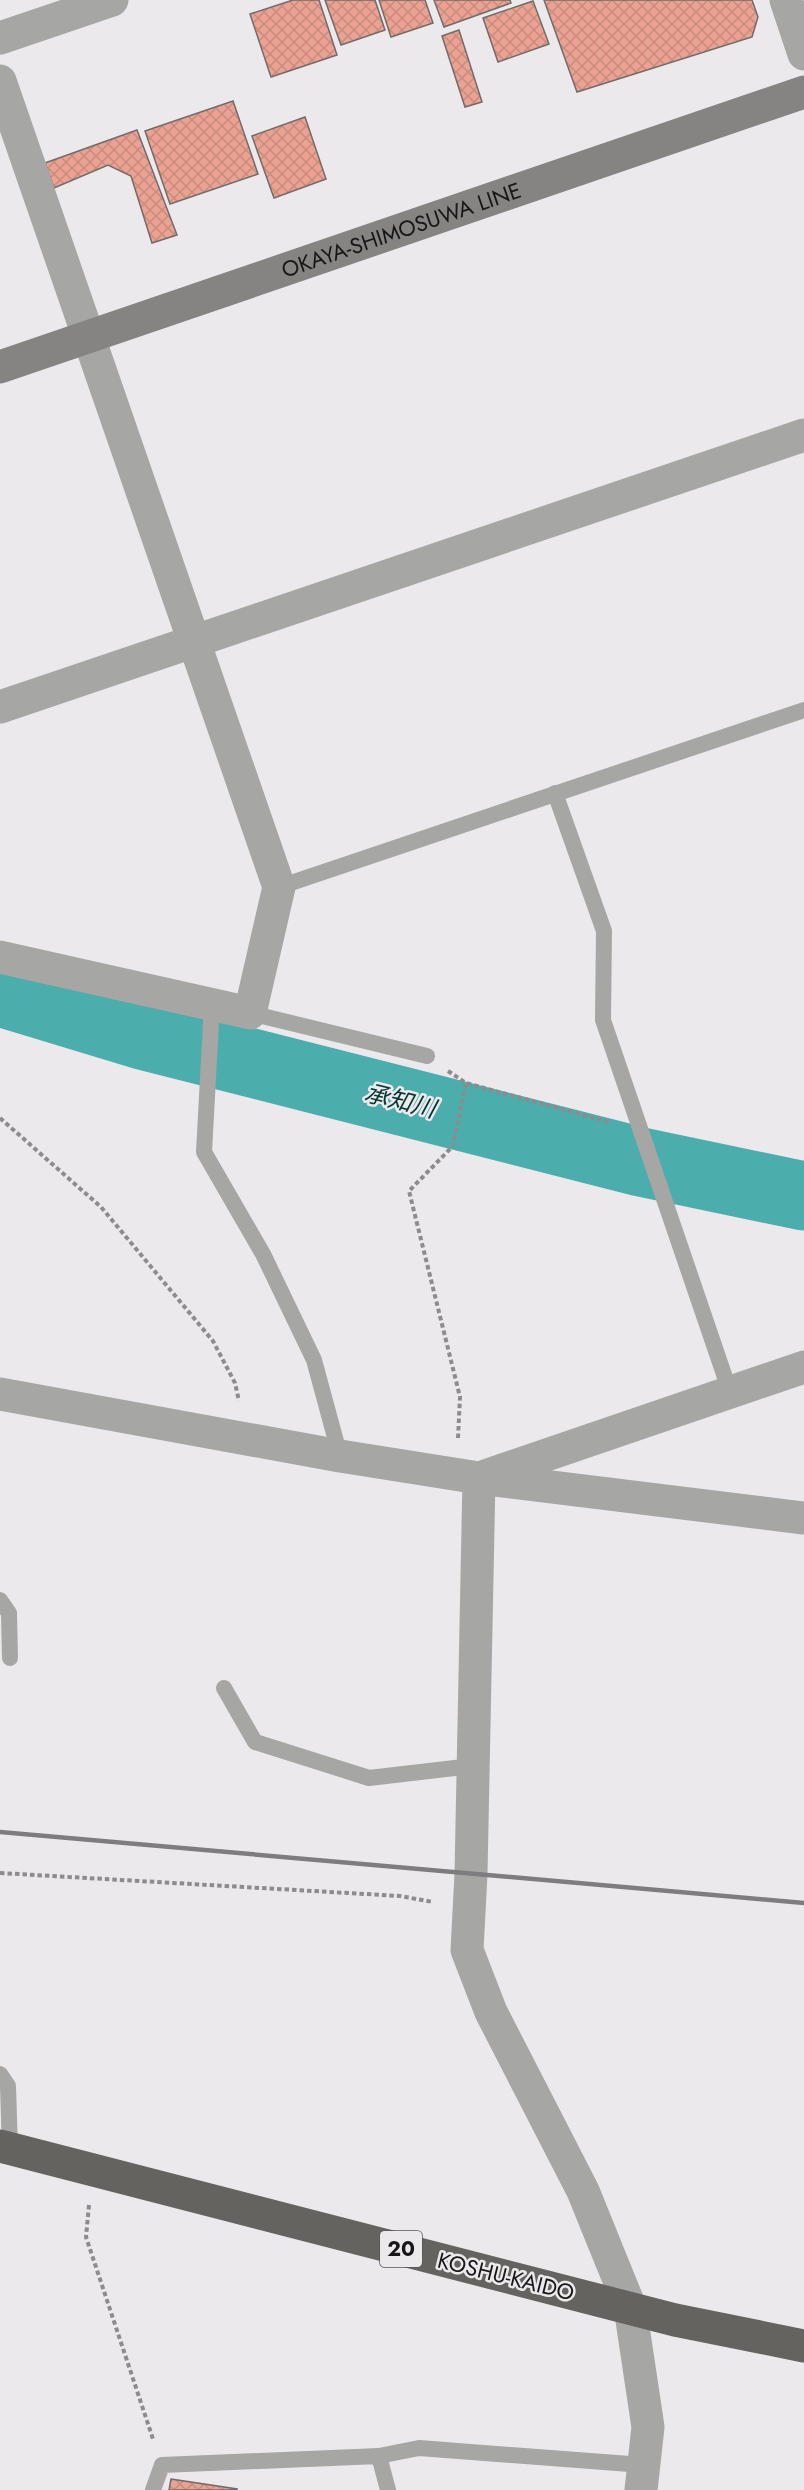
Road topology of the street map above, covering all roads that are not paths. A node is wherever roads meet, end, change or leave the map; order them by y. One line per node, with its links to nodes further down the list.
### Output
1 (112, 0): 3 (street)
2 (786, 0): 4 (street)
3 (0, 38)
4 (804, 54)
5 (0, 81): 7 (street)
6 (804, 92): 7 (main road, OKAYA-SHIMOSUWA LINE)
7 (88, 338): 8 (main road, OKAYA-SHIMOSUWA LINE); 10 (street)
8 (0, 367)
9 (804, 435): 10 (street)
10 (194, 644): 11 (street); 14 (street)
11 (0, 707)
12 (804, 710): 13 (lane)
13 (555, 793): 14 (lane); 20 (lane)
14 (279, 886): 16 (street)
15 (0, 957): 17 (street)
16 (250, 1013): 17 (street); 18 (lane)
17 (212, 1016): 22 (lane)
18 (427, 1056)
19 (804, 1367): 20 (street)
20 (730, 1392): 23 (street)
21 (0, 1395): 22 (street)
22 (340, 1456): 23 (street)
23 (467, 1476): 24 (street); 28 (street)
24 (804, 1518)
25 (0, 1600): 26 (lane)
26 (10, 1659)
27 (224, 1688): 28 (lane)
28 (472, 1766): 31 (street)
29 (0, 2074): 30 (lane)
30 (5, 2147): 31 (highway, KOSHU-KAIDO / 20)
31 (630, 2307): 32 (highway, KOSHU-KAIDO / 20); 34 (street)
32 (804, 2346)
33 (379, 2456): 34 (lane); 35 (lane); 36 (lane)
34 (642, 2478)
35 (153, 2490)
36 (388, 2490)

